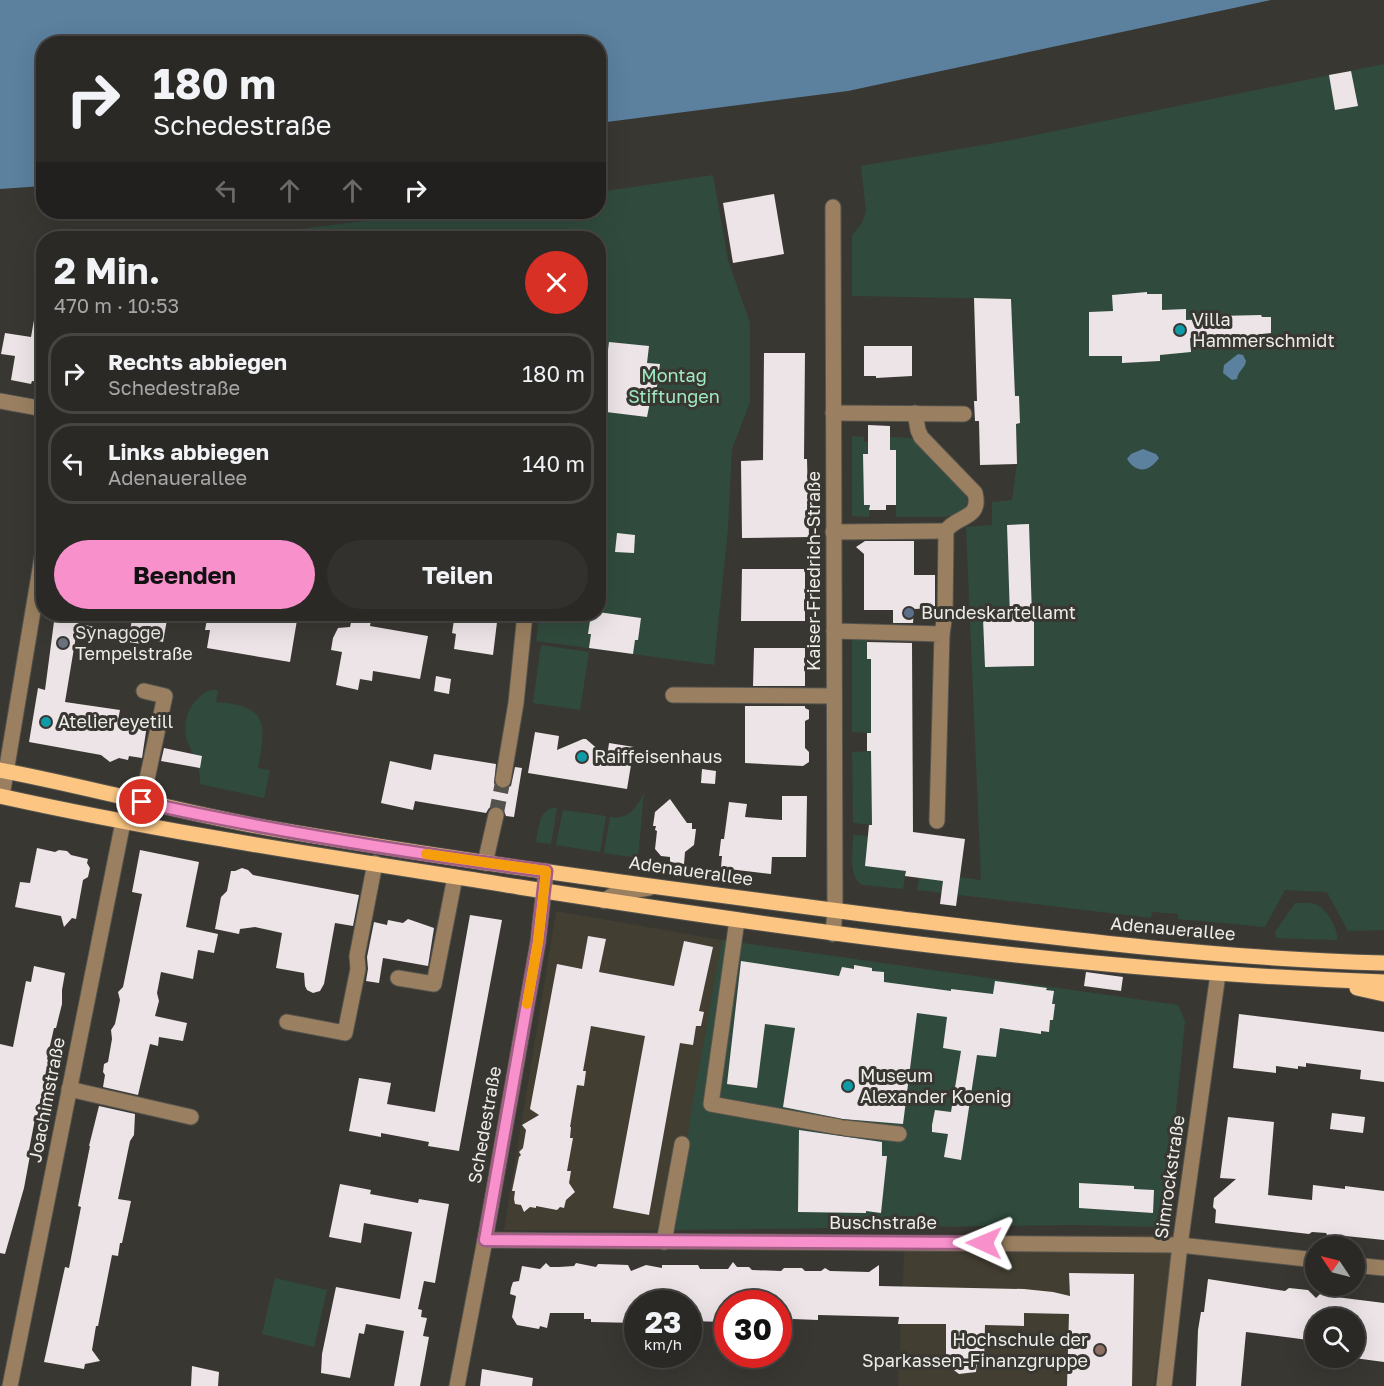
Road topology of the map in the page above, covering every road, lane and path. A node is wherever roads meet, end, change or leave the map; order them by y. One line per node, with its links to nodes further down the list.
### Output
1 (833, 207): 4 (street, Kaiser-Friedrich-Straße)
2 (0, 401): 3 (street)
3 (36, 408)
4 (833, 413): 5 (street); 8 (street, Kaiser-Friedrich-Straße)
5 (915, 414): 6 (street); 7 (street)
6 (964, 414)
7 (946, 531): 8 (street); 12 (street)
8 (833, 532): 11 (street, Kaiser-Friedrich-Straße)
9 (36, 589): 16 (street)
10 (524, 621): 17 (street)
11 (834, 631): 12 (street); 15 (street, Kaiser-Friedrich-Straße)
12 (942, 634): 21 (street)
13 (144, 691): 19 (street)
14 (673, 695): 15 (street)
15 (834, 696): 30 (street, Kaiser-Friedrich-Straße)
16 (3, 770): 18 (street); 19 (main road, Adenauerallee)
17 (503, 780)
18 (1, 796): 22 (main road)
19 (142, 802): 24 (main road, Adenauerallee)
20 (496, 814): 24 (street)
21 (937, 821)
22 (123, 822): 23 (main road); 40 (street, Joachimstraße)
23 (375, 863): 26 (main road); 39 (street)
24 (485, 863): 25 (main road, Adenauerallee)
25 (546, 871): 27 (main road, Adenauerallee); 28 (street, Schedestraße)
26 (456, 877): 28 (main road); 35 (street)
27 (657, 886): 29 (street); 30 (main road, Adenauerallee)
28 (544, 891): 29 (main road); 44 (street, Schedestraße)
29 (604, 901): 31 (main road)
30 (835, 910): 32 (street, Kaiser-Friedrich-Straße); 33 (main road, Adenauerallee)
31 (737, 920): 32 (main road); 42 (street)
32 (833, 934): 34 (main road)
33 (1384, 963)
34 (1218, 974): 36 (main road); 46 (street, Simrockstraße)
35 (398, 978)
36 (1328, 980): 37 (main road); 38 (main road)
37 (1384, 982)
38 (1384, 994)
39 (287, 1022)
40 (69, 1089): 41 (street); 50 (street, Joachimstraße)
41 (191, 1117)
42 (899, 1134)
43 (682, 1144): 45 (street)
44 (485, 1240): 45 (street, Buschstraße); 51 (street, Schedestraße)
45 (664, 1242): 46 (street, Buschstraße)
46 (1180, 1245): 47 (street, Buschstraße); 52 (street, Simrockstraße)
47 (1305, 1259)
48 (1365, 1266): 49 (street)
49 (1384, 1268)
50 (10, 1386)
51 (457, 1386)
52 (1164, 1386)

